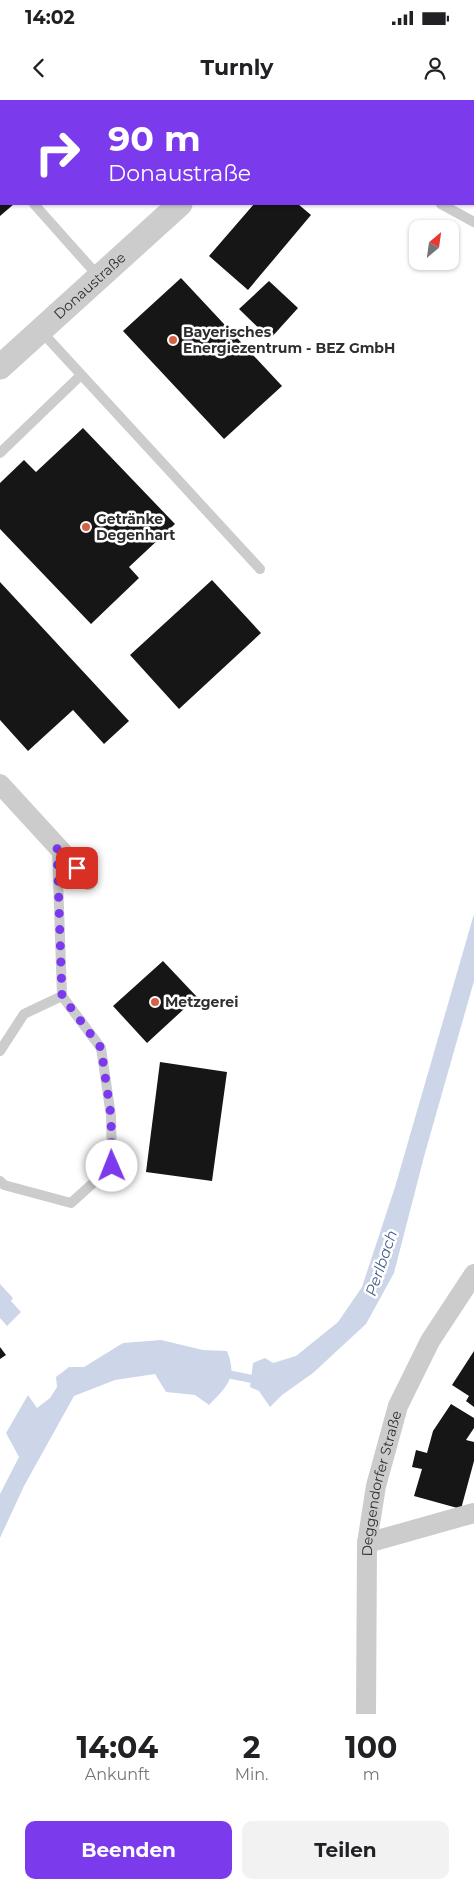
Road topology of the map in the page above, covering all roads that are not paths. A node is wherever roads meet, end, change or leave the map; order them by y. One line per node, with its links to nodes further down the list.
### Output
1 (35, 205): 5 (lane)
2 (179, 205): 5 (street, Donaustraße)
3 (443, 205): 4 (lane)
4 (474, 222)
5 (99, 278): 6 (street, Donaustraße)
6 (40, 330): 7 (street, Donaustraße); 8 (lane)
7 (0, 367)
8 (81, 375): 9 (lane); 10 (lane)
9 (0, 453)
10 (260, 569)
11 (0, 784): 12 (street)
12 (57, 846): 13 (street); 14 (lane)
13 (88, 880)
14 (62, 996): 15 (lane); 16 (lane)
15 (0, 1051)
16 (0, 1181)
17 (474, 1274): 19 (street, Deggendorfer Straße)
18 (474, 1513): 19 (street)
19 (367, 1543): 20 (street, Deggendorfer Straße)
20 (366, 1714)

